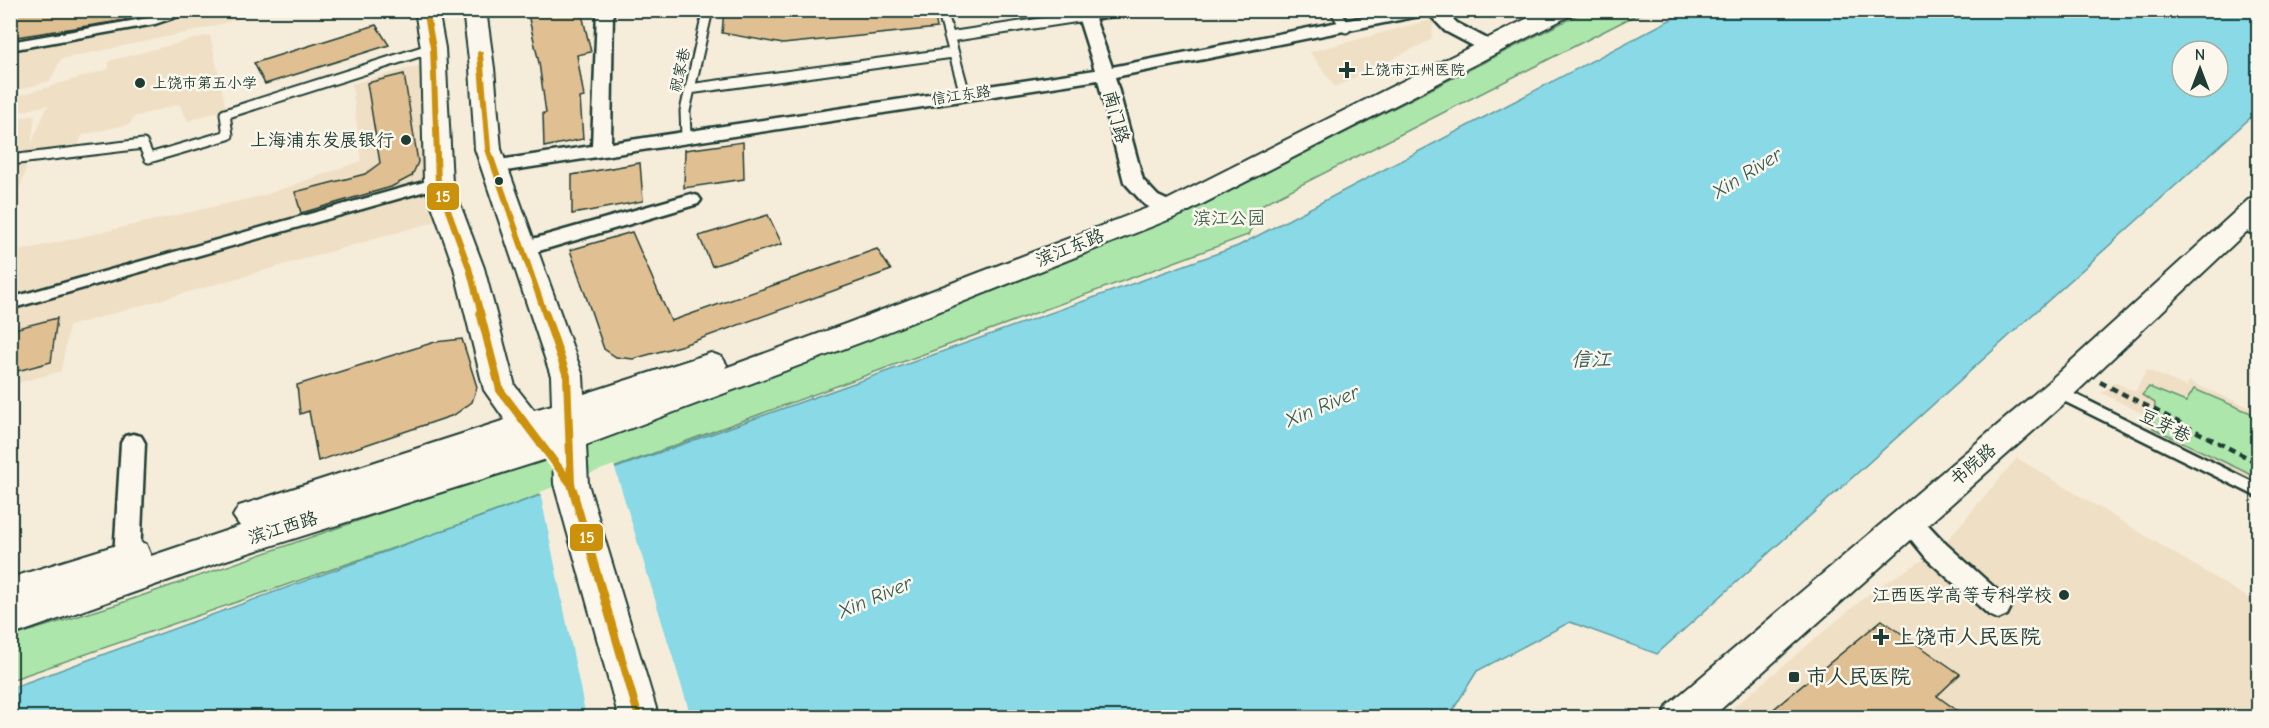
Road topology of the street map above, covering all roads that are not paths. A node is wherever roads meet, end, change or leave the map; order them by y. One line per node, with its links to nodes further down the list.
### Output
1 (191, 10): 17 (street)
2 (426, 10): 18 (main road)
3 (474, 10): 26 (main road)
4 (605, 10): 24 (street)
5 (708, 10): 21 (lane, 祝家巷)
6 (1125, 10): 13 (lane)
7 (1335, 10): 14 (lane)
8 (1426, 10): 14 (street, 信江东路)
9 (1434, 10): 16 (street)
10 (1541, 10): 16 (main road, 滨江东路)
11 (1563, 10): 16 (main road, 滨江东路)
12 (939, 12): 15 (lane)
13 (1085, 13): 15 (lane); 20 (street, 南门路)
14 (1347, 28): 20 (street, 信江东路)
15 (949, 37): 19 (lane)
16 (1482, 43): 29 (main road, 滨江东路)
17 (10, 46)
18 (433, 48): 25 (lane); 27 (main road)
19 (953, 52): 21 (lane); 22 (lane)
20 (1105, 74): 22 (street, 信江东路); 29 (street, 南门路)
21 (689, 89): 23 (lane, 祝家巷)
22 (965, 94): 23 (street, 信江东路)
23 (686, 136): 24 (street, 信江东路)
24 (601, 150): 26 (street, 信江东路)
25 (10, 160)
26 (493, 166): 31 (main road)
27 (438, 183): 32 (street); 34 (main road)
28 (691, 200): 31 (street)
29 (1160, 204): 34 (main road, 滨江东路)
30 (2253, 219): 33 (main road, 书院路)
31 (522, 249): 34 (main road)
32 (10, 304)
33 (2069, 382): 36 (lane, 豆芽巷); 37 (main road, 书院路)
34 (553, 430): 38 (main road, 滨江西路); 41 (main road, 滨江西路); 42 (main road)
35 (133, 443): 38 (street)
36 (2259, 491)
37 (1908, 520): 40 (street); 43 (main road, 书院路)
38 (127, 557): 39 (main road, 滨江西路)
39 (10, 594)
40 (1998, 607)
41 (10, 620)
42 (639, 717)
43 (1682, 717)

